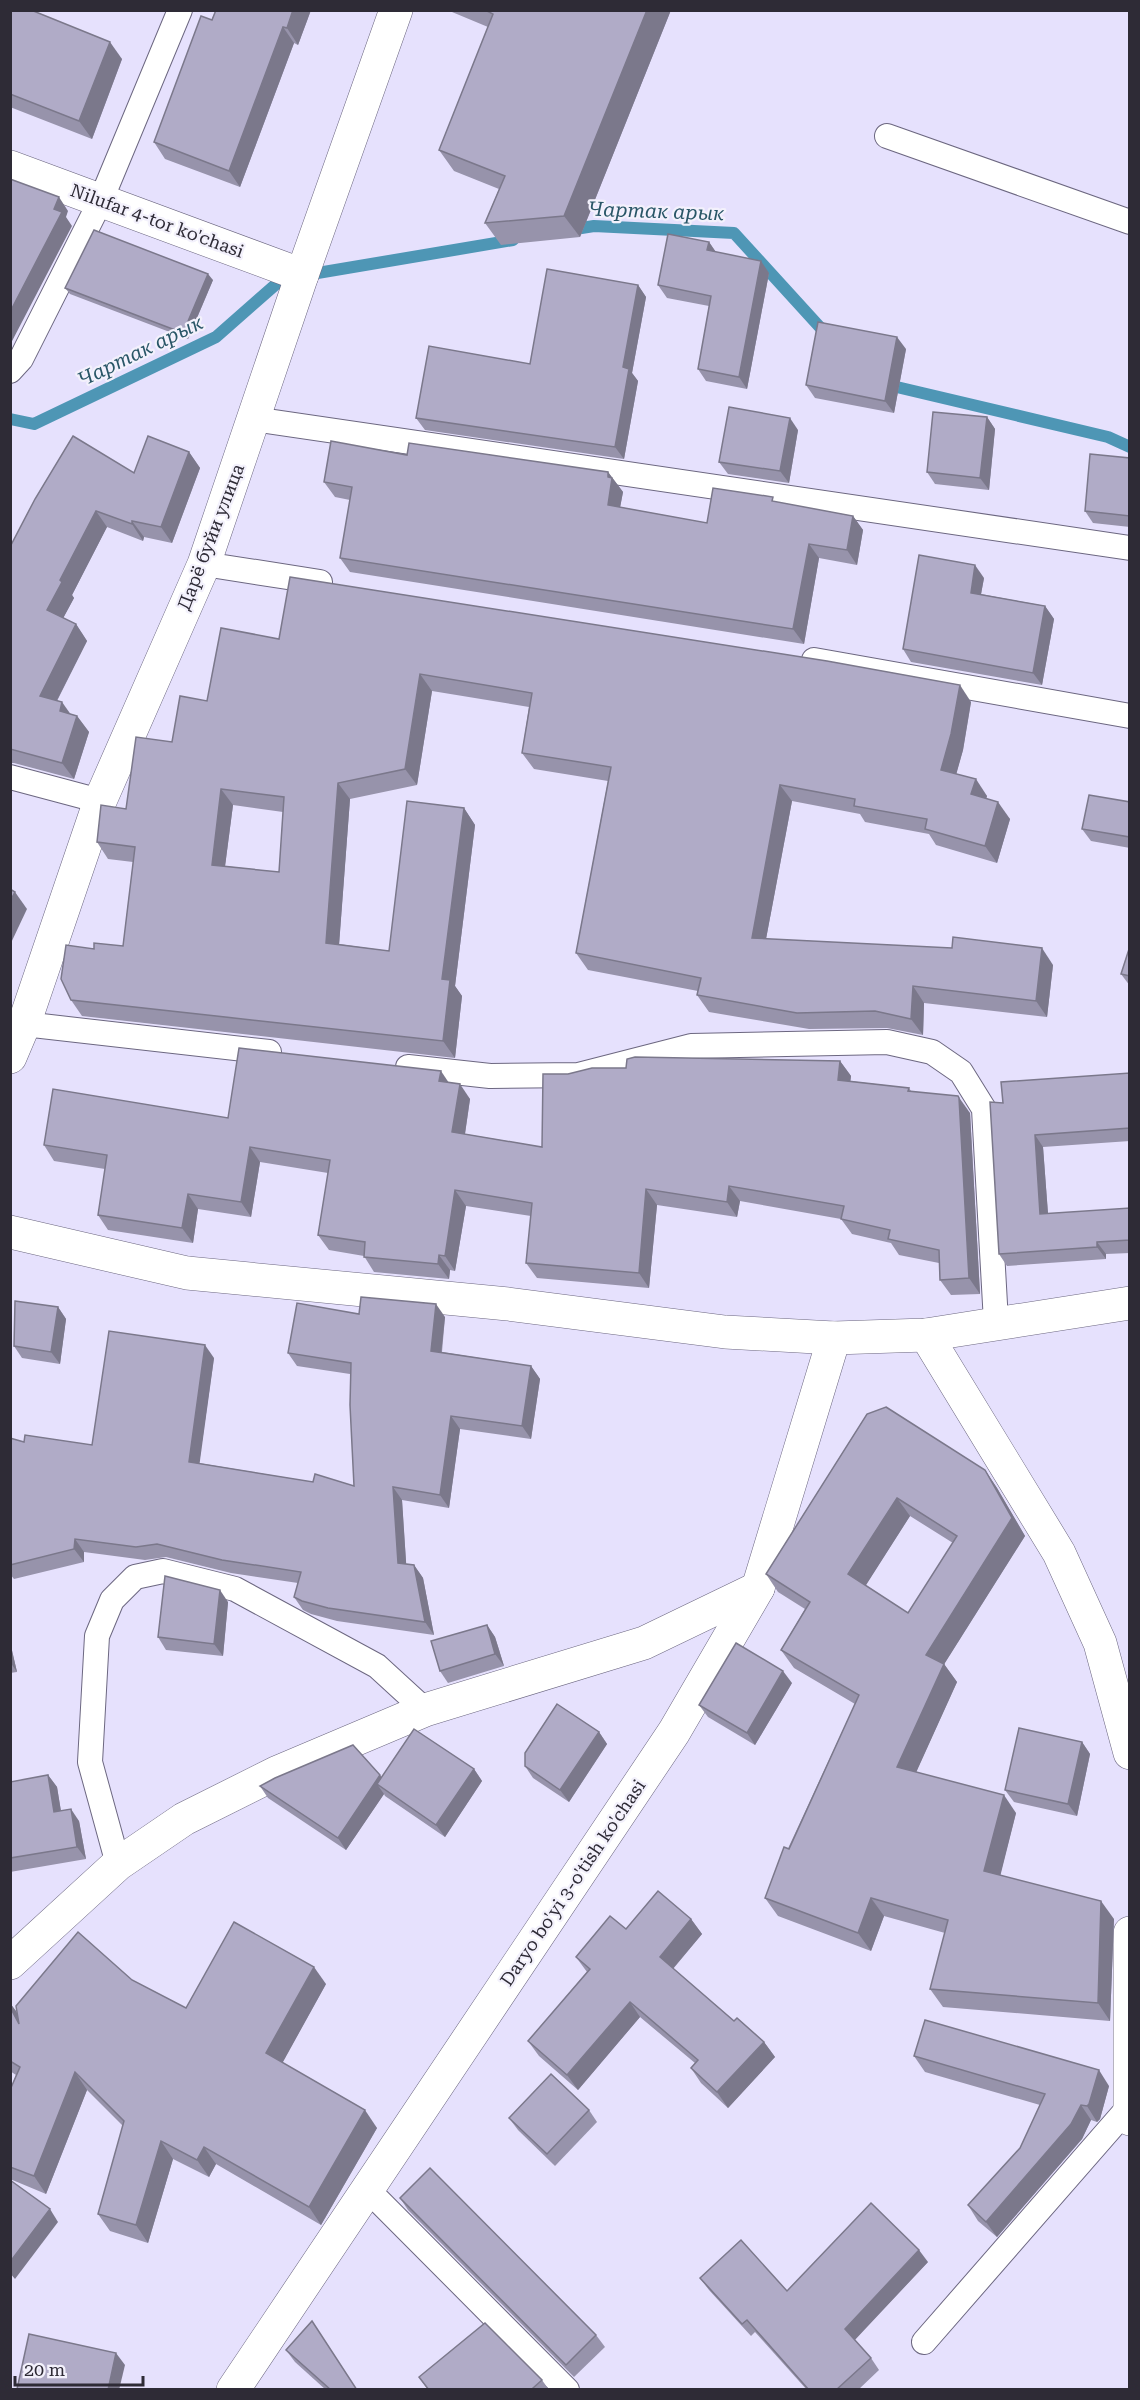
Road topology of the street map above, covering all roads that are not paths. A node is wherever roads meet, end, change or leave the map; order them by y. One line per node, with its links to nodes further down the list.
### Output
1 (396, 10): 7 (street, Дарё буйи улица)
2 (172, 13): 5 (lane)
3 (887, 136): 6 (lane)
4 (10, 166): 5 (street, Nilufar 4-tor ko'chasi)
5 (101, 200): 7 (street, Nilufar 4-tor ko'chasi); 8 (lane)
6 (1130, 222)
7 (303, 275): 9 (street, Дарё буйи улица)
8 (10, 371)
9 (254, 419): 10 (lane); 11 (street, Дарё буйи улица)
10 (1130, 548)
11 (204, 564): 12 (lane); 16 (street, Дарё буйи улица)
12 (346, 586)
13 (796, 657): 14 (lane)
14 (1130, 716)
15 (10, 777): 16 (lane)
16 (100, 801): 17 (street, Дарё буйи улица)
17 (24, 1024): 18 (lane); 19 (street, Дарё буйи улица)
18 (292, 1054)
19 (10, 1057)
20 (385, 1065): 23 (lane)
21 (10, 1232): 25 (street)
22 (1130, 1303): 23 (street)
23 (996, 1322): 24 (street)
24 (926, 1335): 25 (street); 28 (street)
25 (834, 1338): 26 (street, Daryo bo'yi 3-o'tish ko'chasi)
26 (758, 1588): 27 (street); 33 (street, Daryo bo'yi 3-o'tish ko'chasi)
27 (425, 1710): 29 (street); 29 (lane)
28 (1130, 1753)
29 (118, 1864): 31 (street)
30 (1130, 1933): 32 (street)
31 (10, 1963)
32 (1129, 2113): 34 (lane)
33 (367, 2189): 35 (street, Daryo bo'yi 3-o'tish ko'chasi); 36 (lane)
34 (924, 2342)
35 (234, 2390)
36 (567, 2390)

